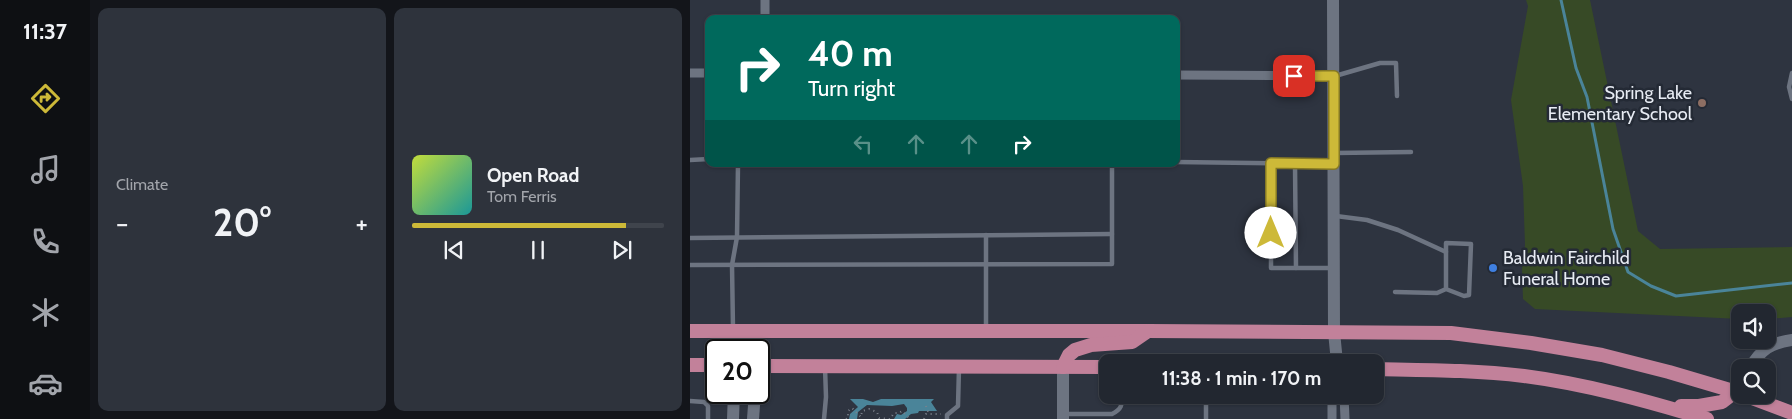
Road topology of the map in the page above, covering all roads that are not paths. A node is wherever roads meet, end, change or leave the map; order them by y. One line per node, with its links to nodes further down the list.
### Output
1 (765, 0): 3 (street)
2 (1333, 0): 8 (street)
3 (765, 15)
4 (690, 73): 5 (street)
5 (705, 73)
6 (1792, 73): 9 (lane)
7 (1180, 75): 8 (street)
8 (1334, 76): 10 (lane); 14 (street)
9 (1790, 87): 11 (lane)
10 (1397, 96)
11 (1792, 99)
12 (1411, 152): 14 (lane)
13 (705, 159): 15 (lane)
14 (1334, 159): 18 (lane); 21 (street)
15 (690, 160)
16 (1180, 162): 17 (lane)
17 (1271, 163): 18 (lane); 30 (lane)
18 (1295, 164): 30 (lane)
19 (738, 167): 24 (lane)
20 (1112, 167): 22 (lane)
21 (1334, 215): 26 (lane); 31 (street)
22 (1112, 234): 23 (lane); 29 (lane)
23 (986, 235): 24 (lane); 29 (lane)
24 (737, 237): 25 (lane); 28 (lane)
25 (690, 238)
26 (1446, 252): 32 (lane); 32 (lane)
27 (690, 265): 28 (lane)
28 (732, 265): 29 (lane); 35 (lane)
29 (986, 265): 37 (lane)
30 (1296, 268): 31 (lane)
31 (1334, 268): 39 (street)
32 (1446, 289): 33 (lane)
33 (1395, 292)
34 (690, 331): 35 (main road)
35 (733, 331): 36 (main road); 40 (street)
36 (755, 331): 37 (main road); 41 (street)
37 (986, 331): 38 (main road)
38 (1148, 331): 39 (main road); 50 (main road)
39 (1334, 332): 43 (street); 53 (main road)
40 (733, 339)
41 (755, 339)
42 (1792, 340): 44 (street)
43 (1336, 354)
44 (1755, 359)
45 (690, 365): 46 (main road)
46 (705, 365)
47 (770, 366): 48 (main road)
48 (825, 366): 49 (main road); 69 (lane)
49 (959, 366): 50 (main road); 70 (lane)
50 (1063, 366): 51 (main road); 65 (street)
51 (1099, 367)
52 (1384, 368): 63 (main road)
53 (1731, 389)
54 (1731, 396): 63 (main road)
55 (690, 401): 66 (lane)
56 (734, 404): 67 (street)
57 (754, 404): 68 (street)
58 (1122, 404): 65 (lane)
59 (1206, 404): 71 (lane)
60 (1332, 404): 72 (street)
61 (1344, 404): 73 (street)
62 (1771, 404): 64 (main road)
63 (1663, 405): 74 (main road)
64 (1792, 413)
65 (1063, 417)
66 (708, 419)
67 (733, 419)
68 (753, 419)
69 (824, 419)
70 (947, 419)
71 (1206, 419)
72 (1332, 419)
73 (1345, 419)
74 (1707, 419)

